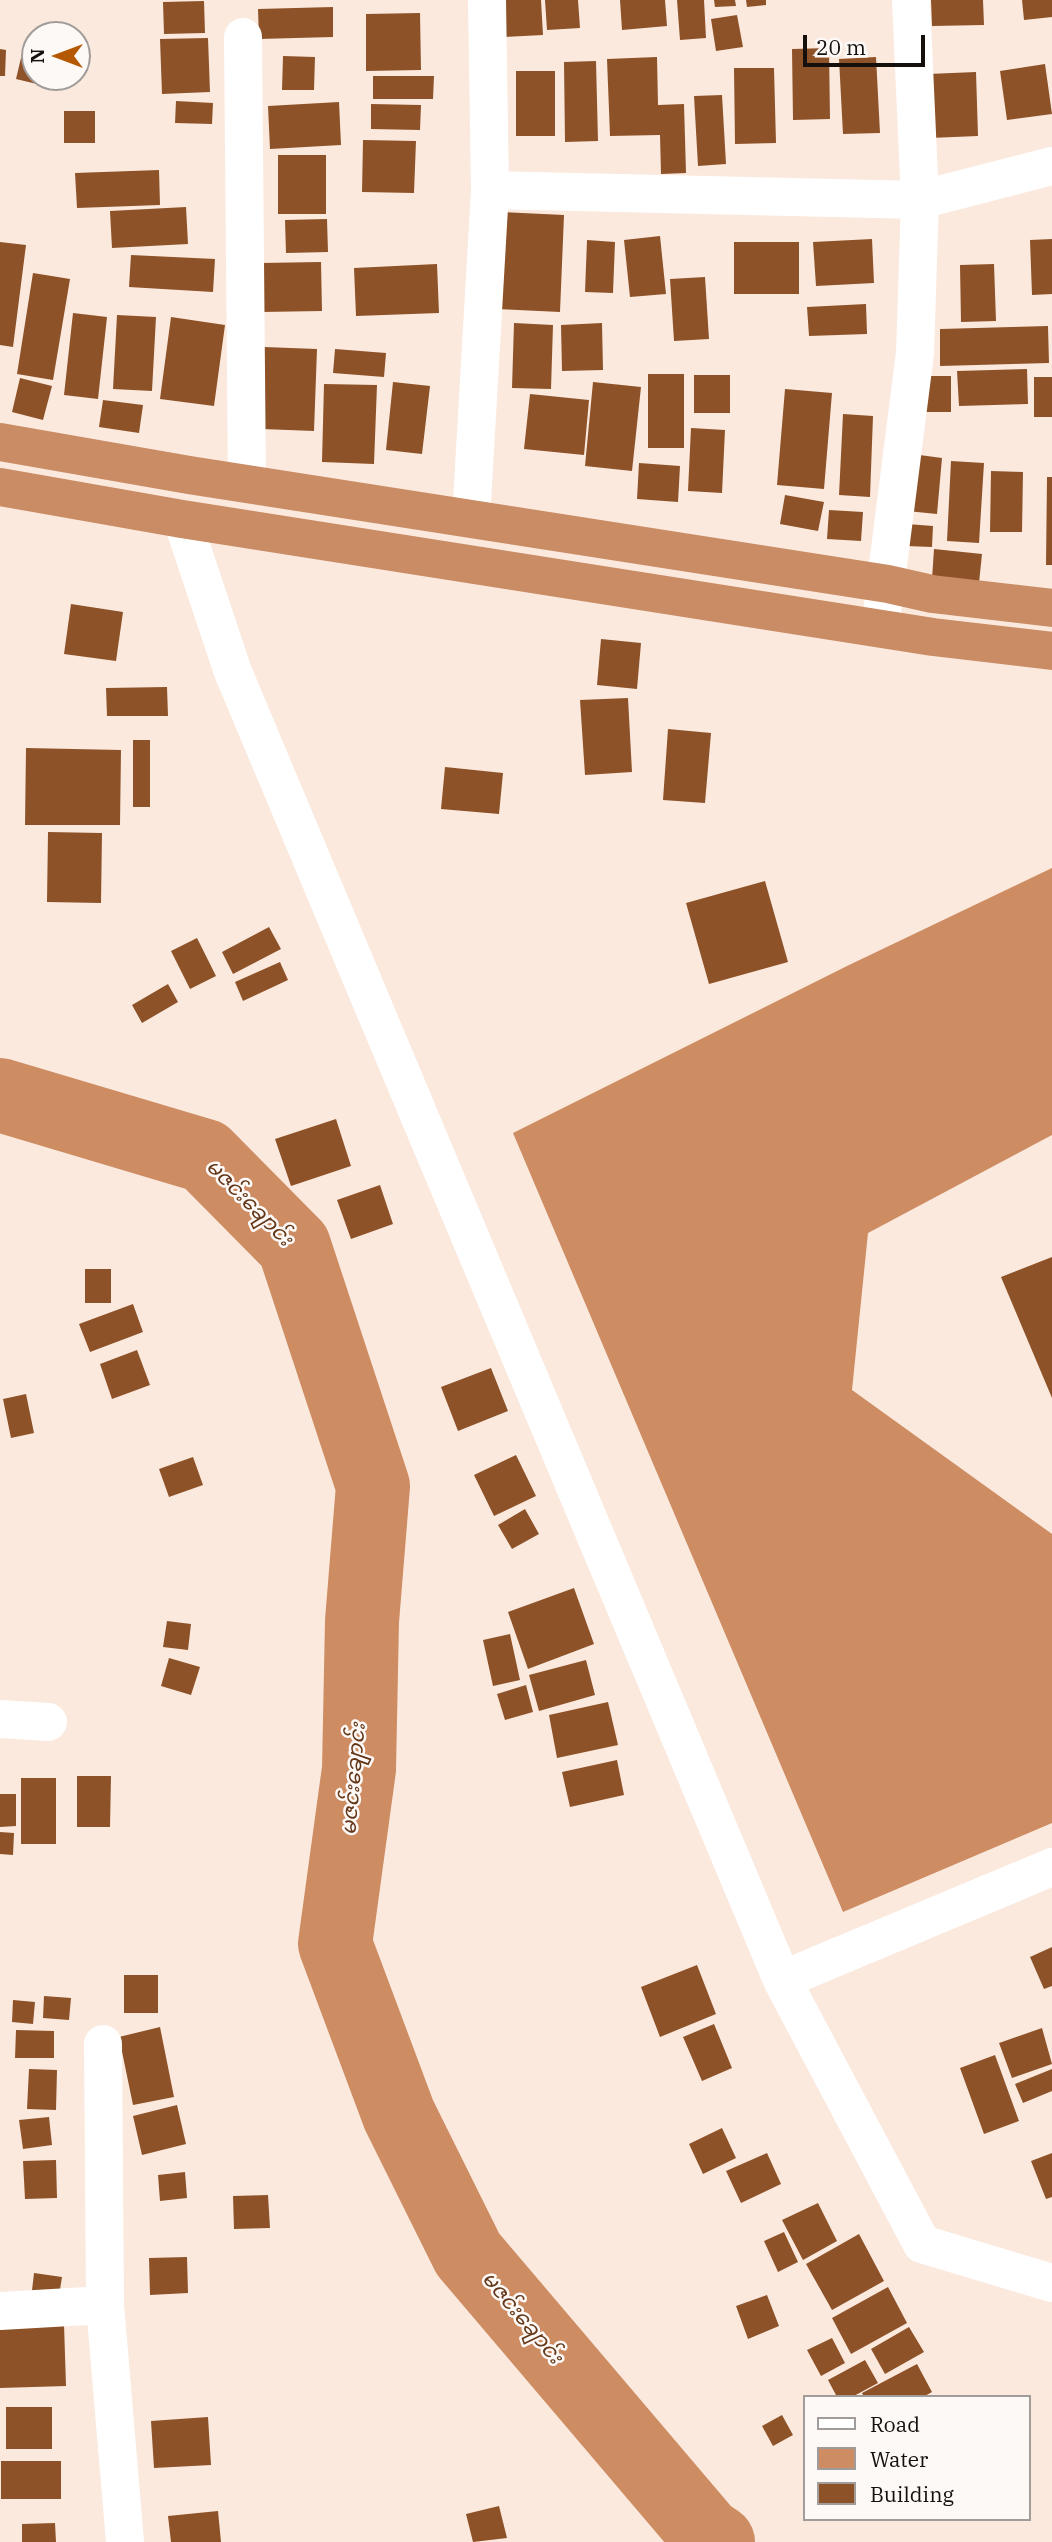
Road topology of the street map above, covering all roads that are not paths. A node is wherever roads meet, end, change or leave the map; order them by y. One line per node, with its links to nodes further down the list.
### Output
1 (487, 0): 5 (street)
2 (911, 0): 6 (street)
3 (243, 37): 8 (street)
4 (1052, 166): 6 (street)
5 (490, 190): 6 (street); 11 (street)
6 (920, 200): 12 (street)
7 (0, 442): 8 (highway)
8 (247, 483): 11 (highway)
9 (0, 487): 10 (highway)
10 (182, 519): 14 (highway); 19 (street)
11 (471, 519): 12 (highway)
12 (888, 584): 13 (highway); 14 (street)
13 (1052, 608)
14 (880, 628): 15 (highway)
15 (1052, 651)
16 (0, 1719): 17 (street)
17 (48, 1722)
18 (1052, 1867): 19 (street)
19 (782, 1980): 21 (street)
20 (103, 2044): 22 (street)
21 (1052, 2283)
22 (105, 2305): 23 (street); 24 (street)
23 (0, 2311)
24 (125, 2542)

